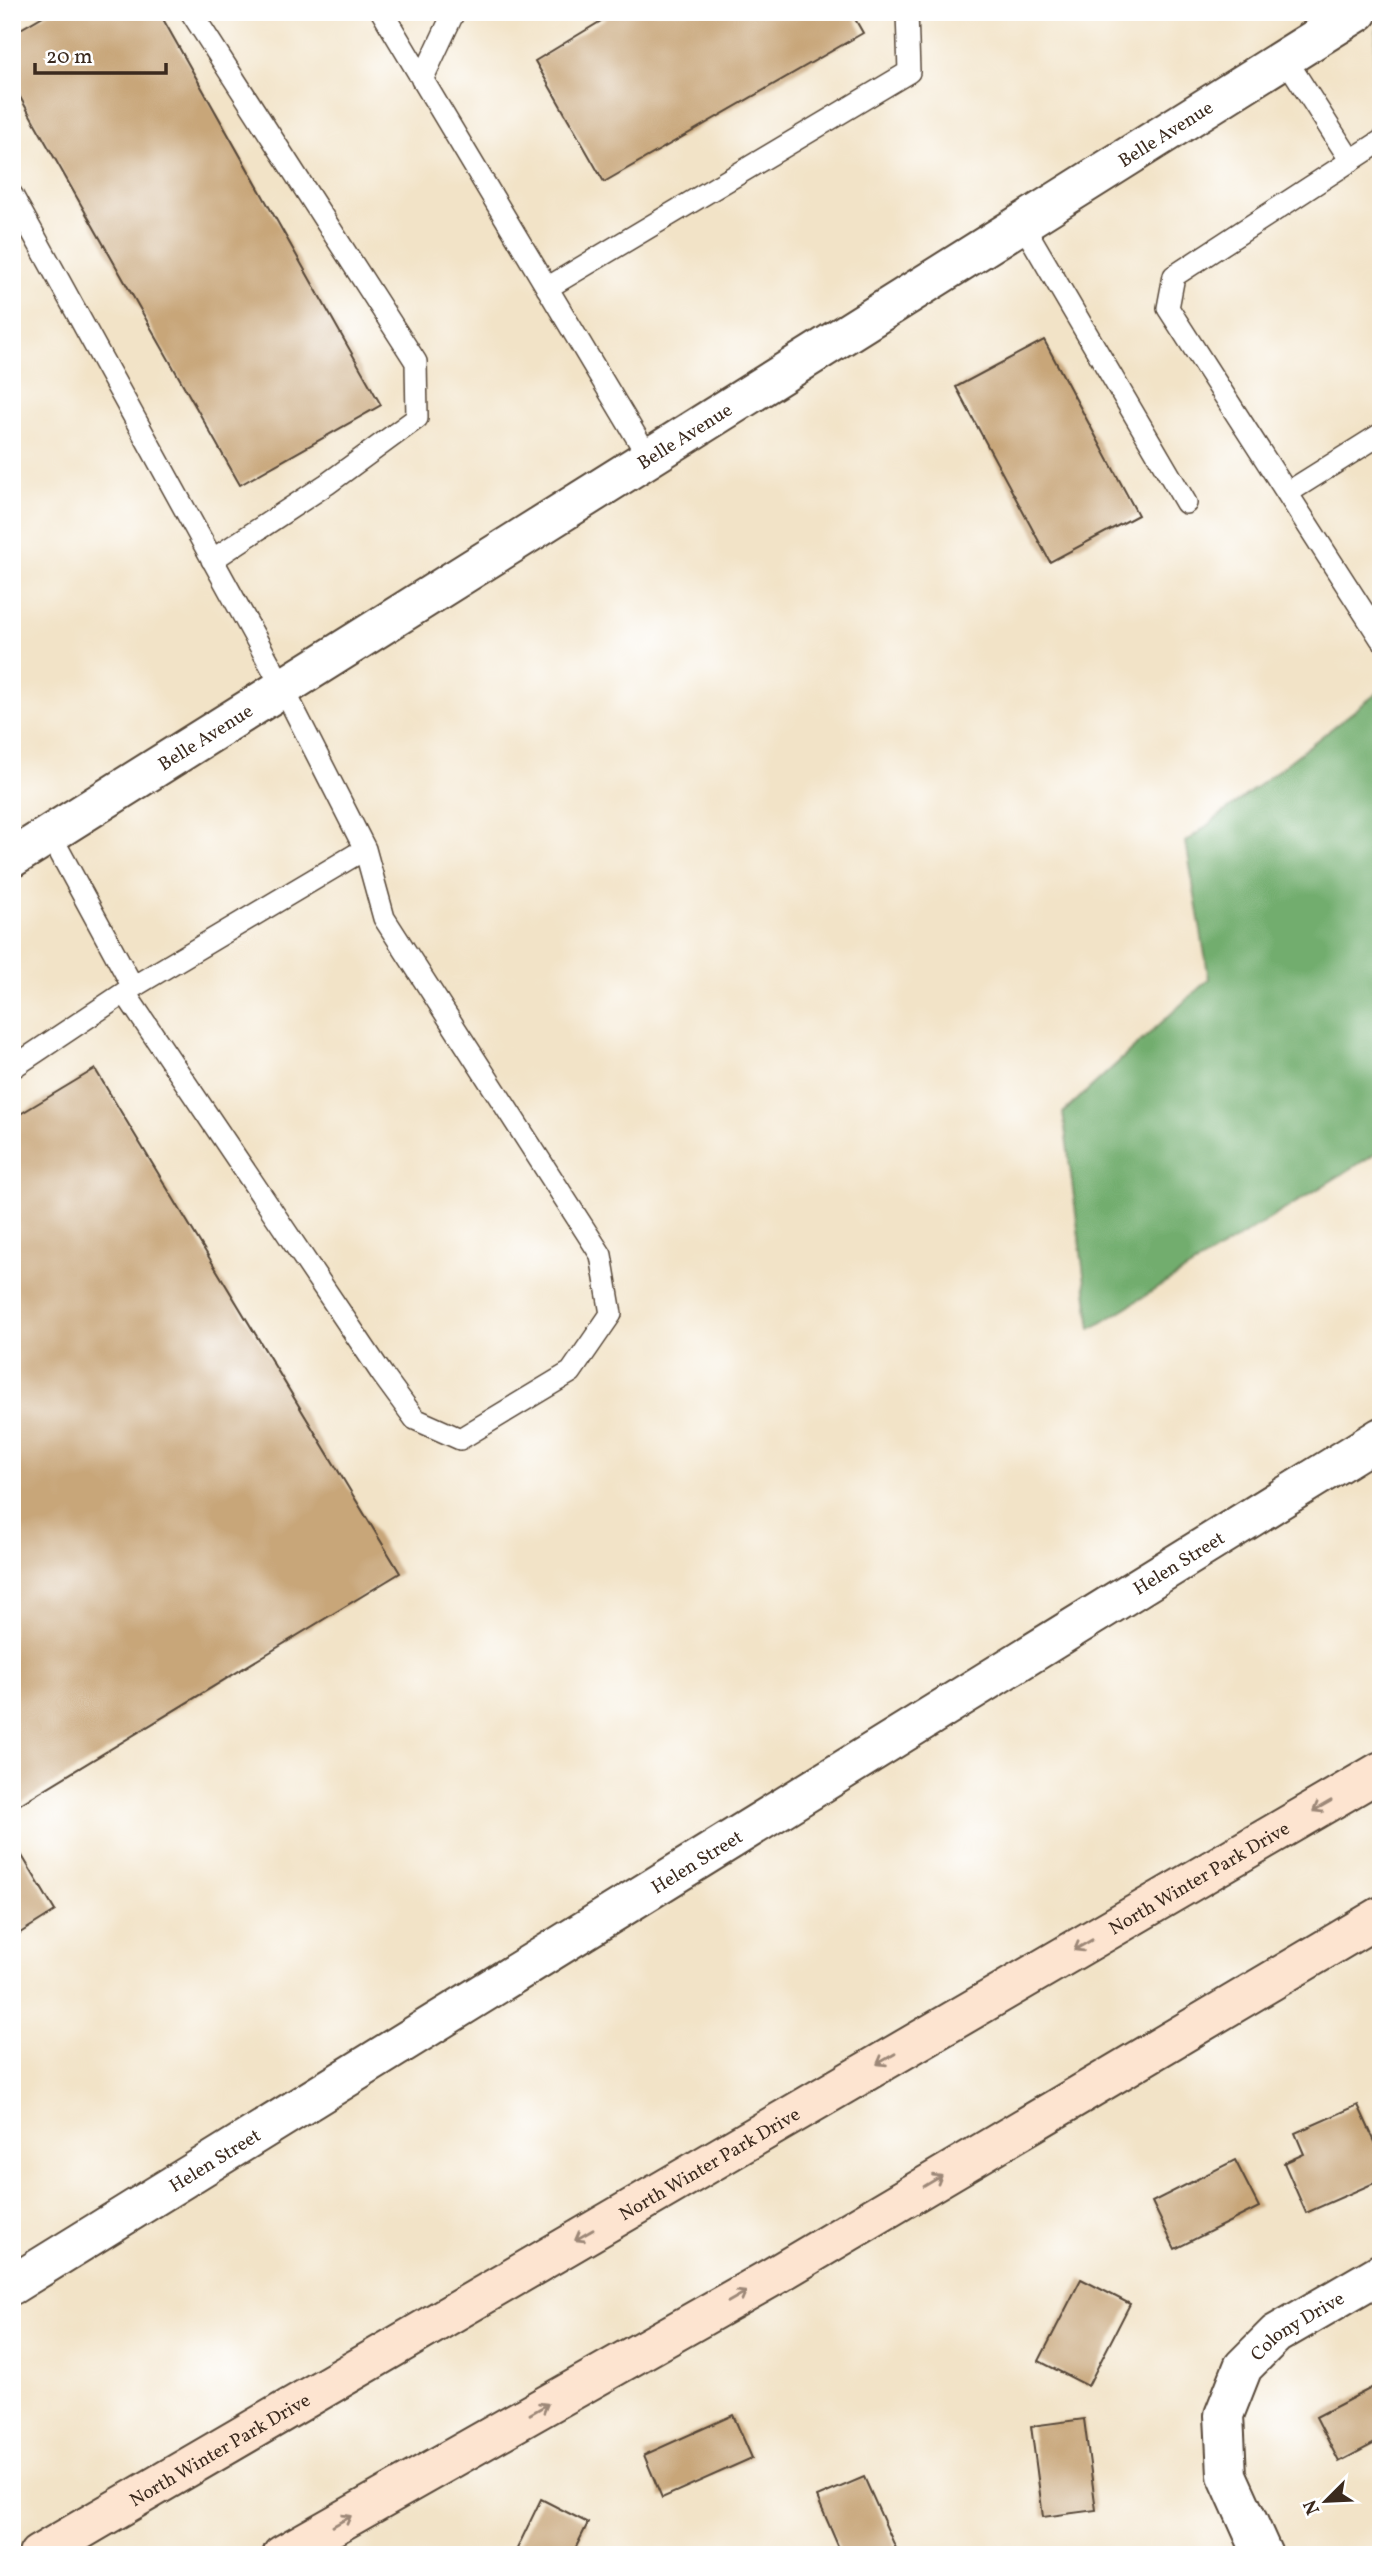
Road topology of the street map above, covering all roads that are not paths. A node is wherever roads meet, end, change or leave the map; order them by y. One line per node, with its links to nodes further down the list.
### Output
1 (191, 12): 17 (lane)
2 (382, 12): 7 (lane)
3 (454, 12): 7 (lane)
4 (907, 12): 12 (lane)
5 (1357, 12): 6 (street, Belle Avenue)
6 (1285, 58): 9 (lane); 11 (street, Belle Avenue)
7 (422, 80): 12 (lane)
8 (1381, 141): 9 (lane)
9 (1351, 161): 15 (lane)
10 (12, 195): 17 (lane)
11 (1022, 223): 14 (street, Belle Avenue); 16 (lane)
12 (547, 288): 14 (lane)
13 (1381, 434): 15 (lane)
14 (649, 458): 19 (street, Belle Avenue)
15 (1287, 493): 18 (lane)
16 (1186, 503)
17 (212, 560): 19 (lane)
18 (1381, 639)
19 (283, 688): 20 (street, Belle Avenue); 21 (lane)
20 (50, 834): 22 (street, Belle Avenue); 23 (lane)
21 (365, 849): 23 (lane); 23 (lane)
22 (12, 858)
23 (129, 990): 24 (lane)
24 (12, 1068)
25 (1381, 1437): 29 (street, Helen Street)
26 (1381, 1771): 30 (street, North Winter Park Drive, one-way to 30)
27 (1381, 1916): 31 (street, one-way to 27)
28 (1381, 2273): 32 (street, Colony Drive)
29 (12, 2285)
30 (38, 2555)
31 (282, 2555)
32 (1263, 2555)

